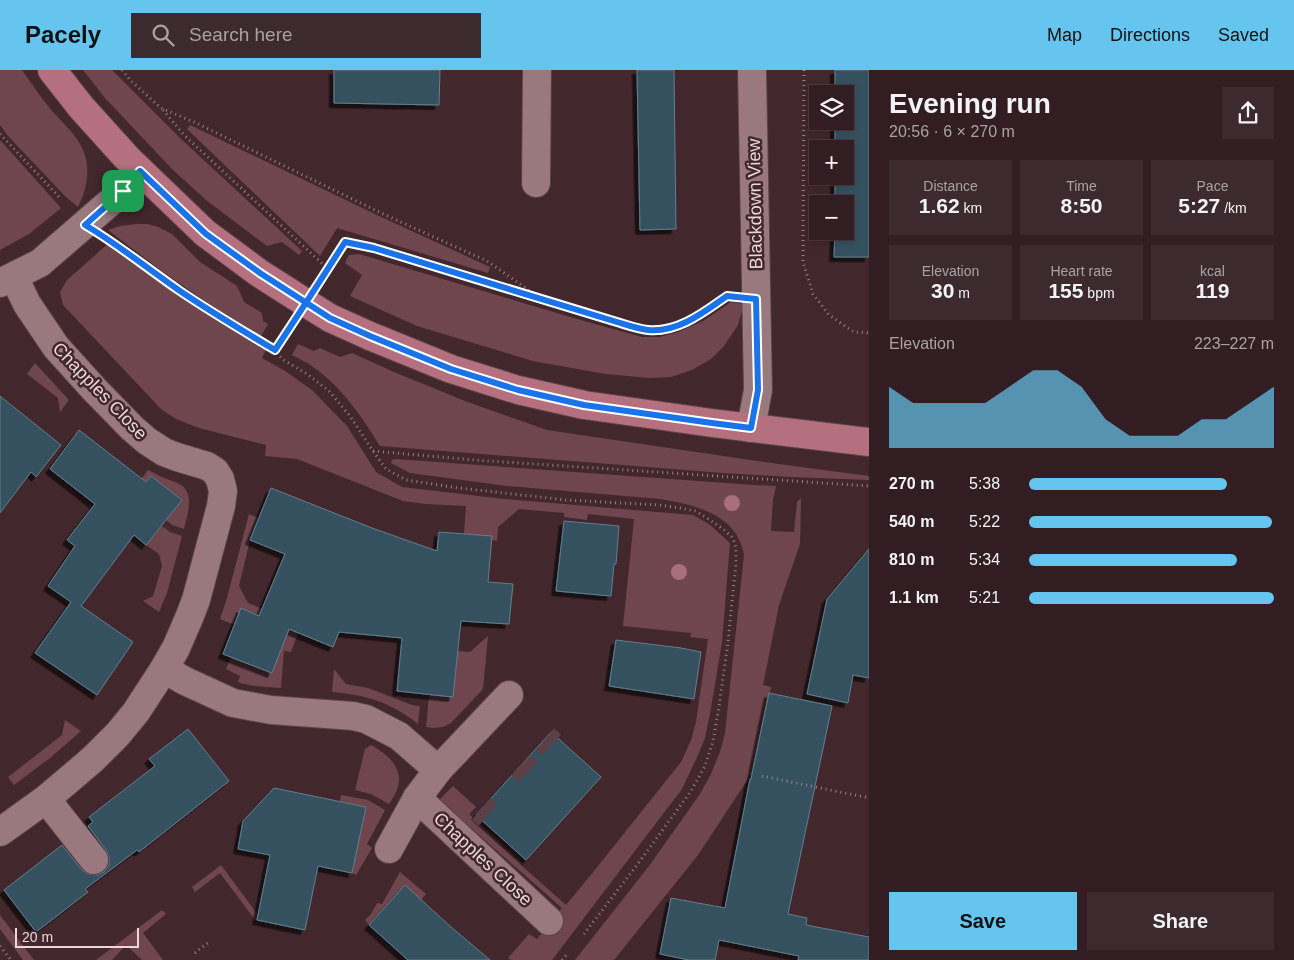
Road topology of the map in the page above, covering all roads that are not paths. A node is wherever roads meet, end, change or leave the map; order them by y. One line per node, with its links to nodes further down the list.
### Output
1 (52, 70): 4 (main road)
2 (537, 70): 5 (street)
3 (752, 70): 7 (street, Blackdown View)
4 (140, 171): 6 (street); 7 (main road)
5 (536, 183)
6 (7, 280): 9 (street, Chapples Close)
7 (751, 428): 8 (main road)
8 (869, 442)
9 (164, 669): 11 (street); 13 (street, Chapples Close)
10 (509, 695): 11 (street, Chapples Close)
11 (438, 770): 12 (street, Chapples Close)
12 (417, 798): 15 (street, Chapples Close); 17 (street, Chapples Close)
13 (46, 799): 14 (street, Chapples Close); 16 (street)
14 (0, 832)
15 (389, 849)
16 (94, 860)
17 (549, 920)

